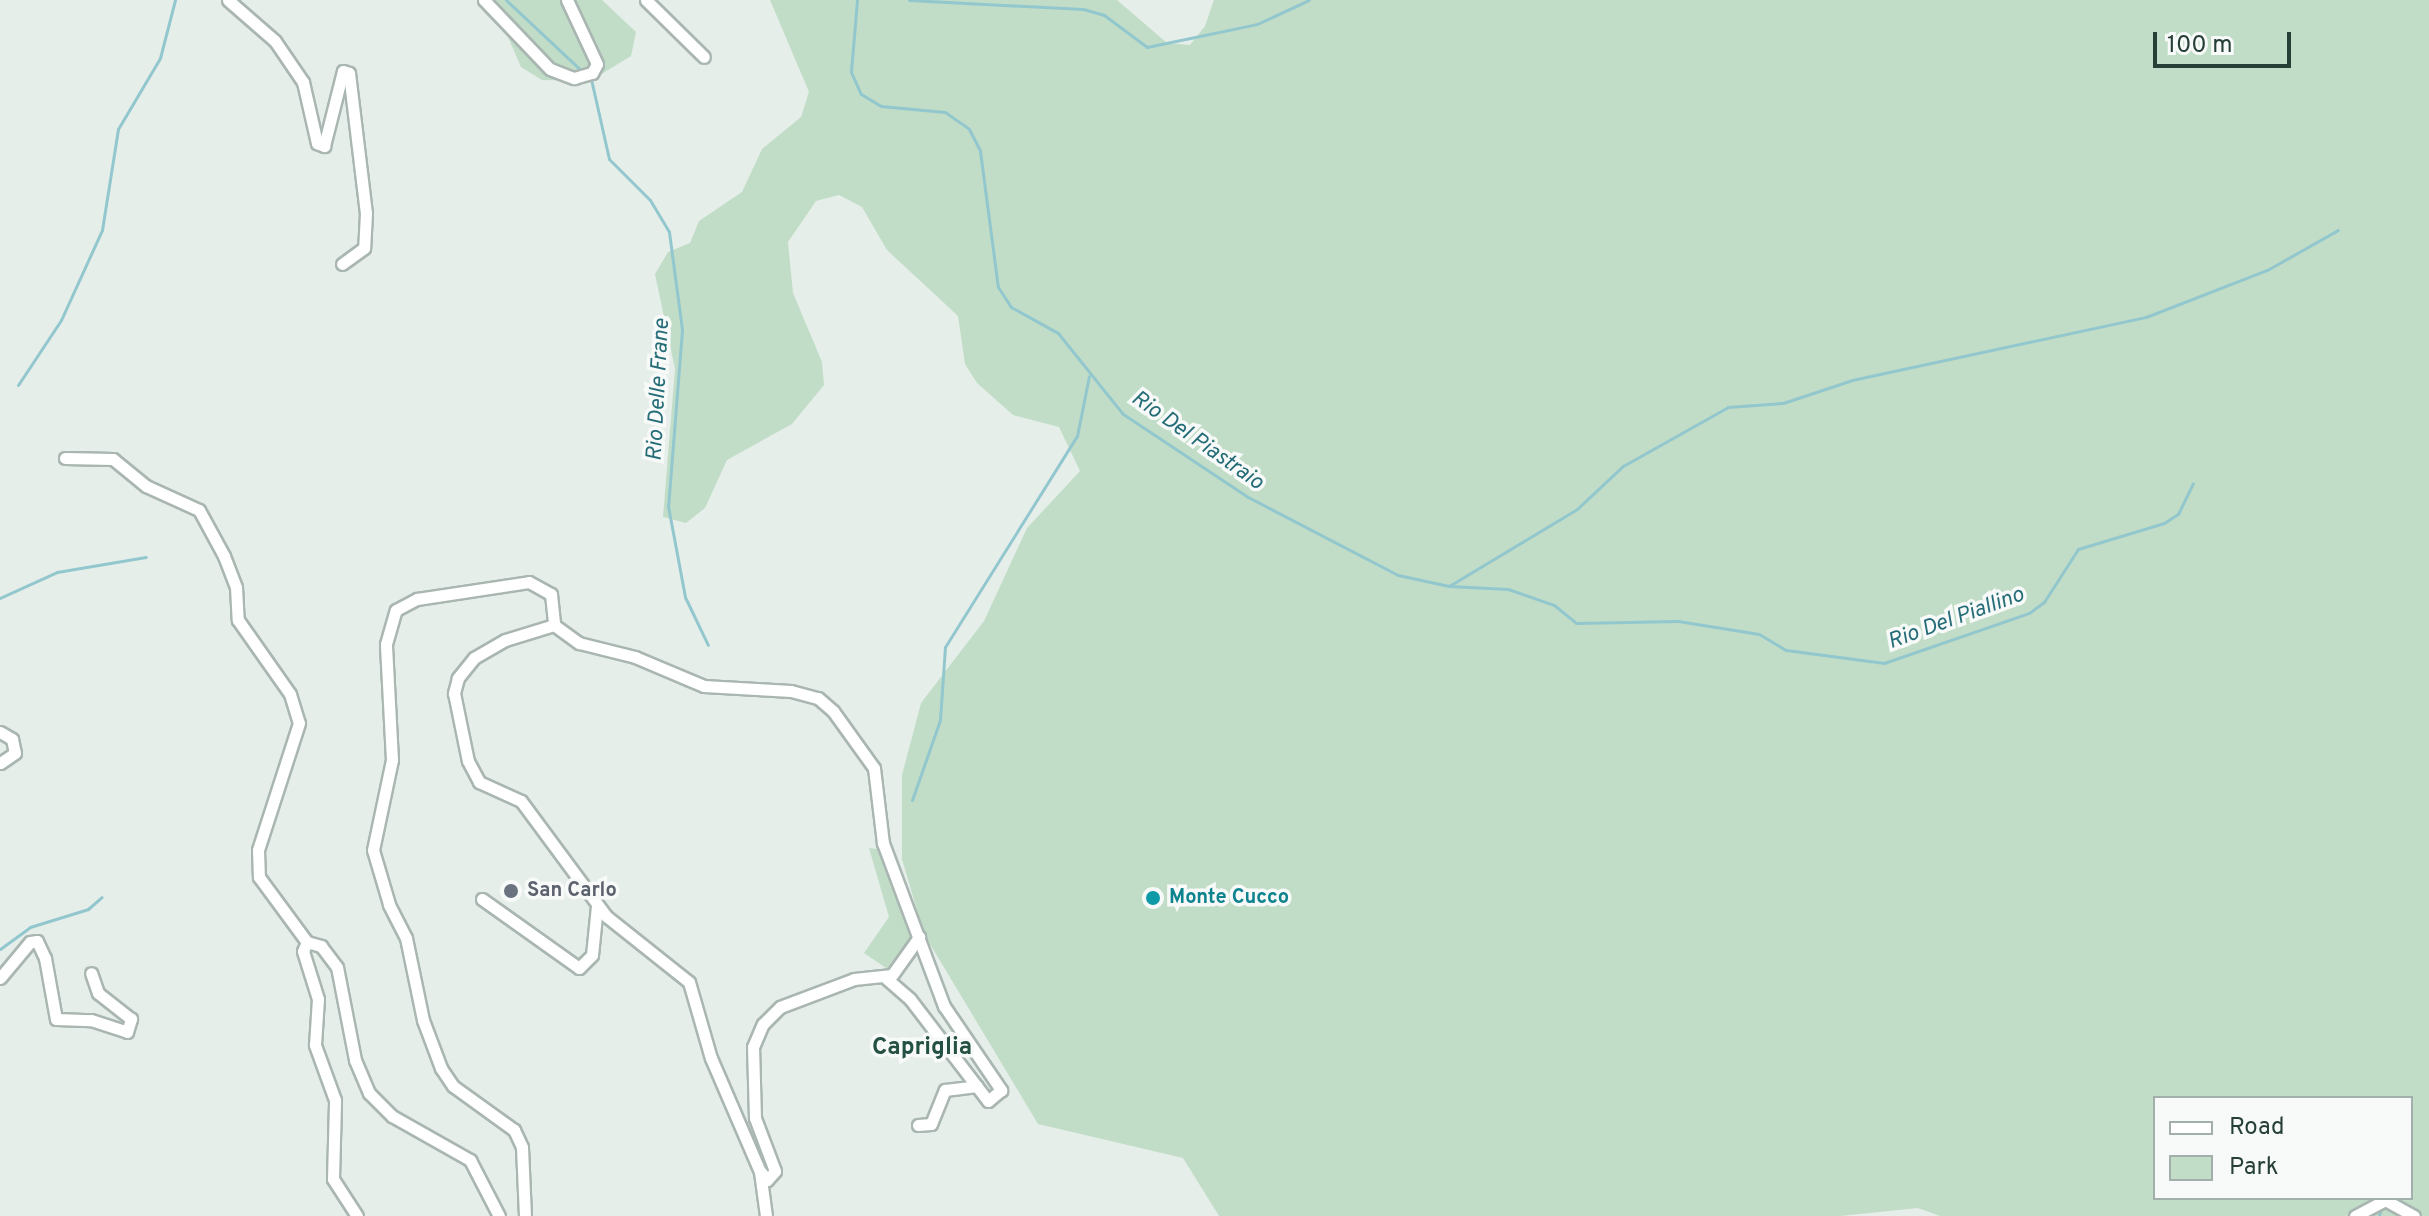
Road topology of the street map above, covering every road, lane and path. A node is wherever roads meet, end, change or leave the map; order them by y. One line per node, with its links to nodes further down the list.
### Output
1 (228, 0): 6 (street)
2 (242, 0): 6 (street)
3 (484, 0): 4 (street)
4 (567, 0)
5 (646, 0): 7 (street)
6 (237, 13): 8 (street)
7 (704, 57)
8 (342, 264)
9 (65, 458): 16 (street)
10 (554, 625): 14 (street); 15 (street); 25 (street)
11 (0, 732): 12 (street)
12 (0, 763)
13 (482, 899): 14 (street)
14 (597, 906): 22 (street)
15 (919, 937): 18 (street); 20 (street)
16 (307, 942): 23 (street); 24 (street)
17 (91, 973): 19 (street)
18 (885, 977): 20 (street); 22 (street)
19 (0, 978)
20 (977, 1086): 21 (street)
21 (918, 1125)
22 (760, 1172): 26 (street)
23 (357, 1216)
24 (499, 1216)
25 (525, 1216)
26 (766, 1216)
27 (2355, 1216): 28 (street)
28 (2414, 1216)

